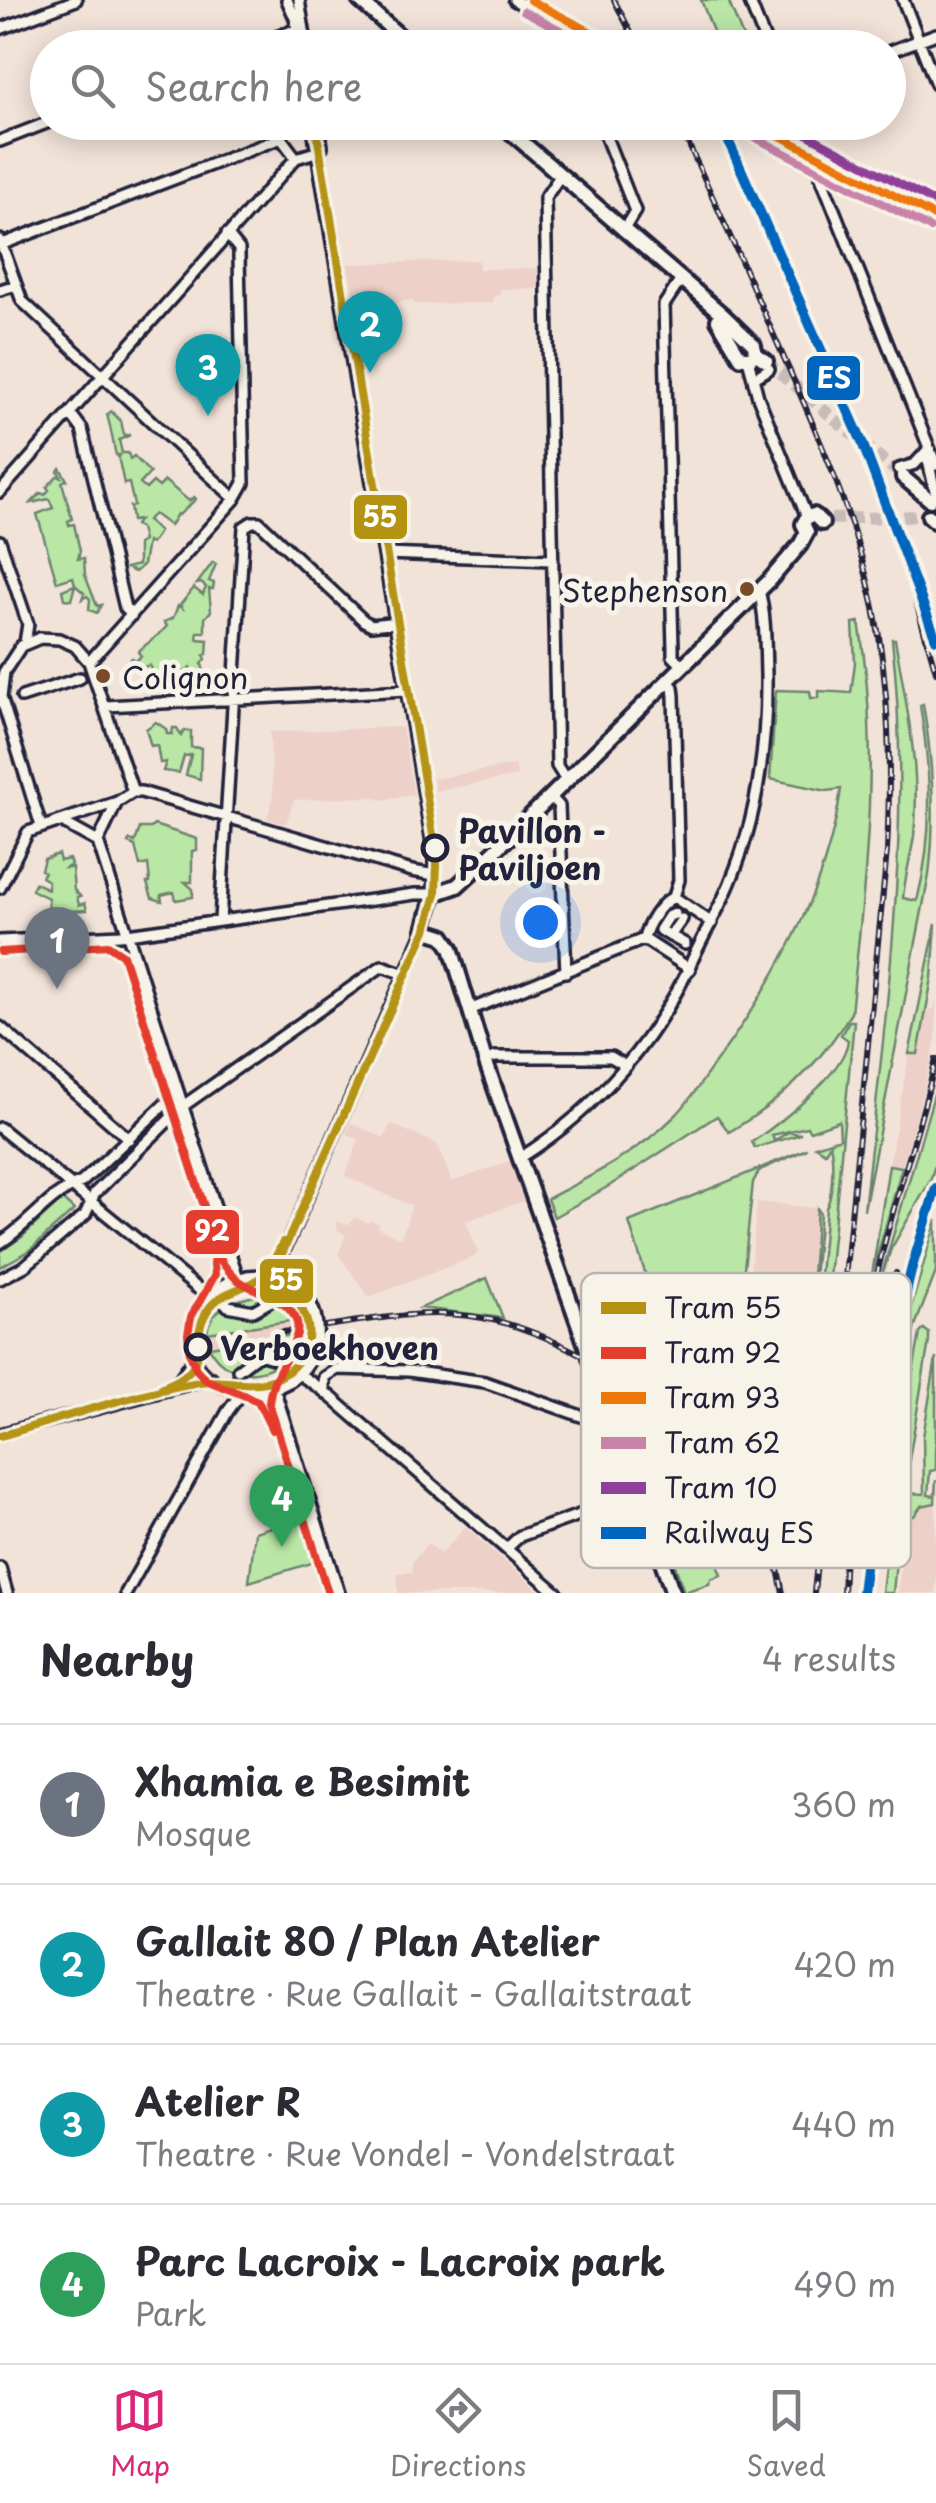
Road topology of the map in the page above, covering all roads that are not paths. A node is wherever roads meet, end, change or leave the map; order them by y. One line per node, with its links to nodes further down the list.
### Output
1 (76, 0): 9 (street)
2 (287, 0): 8 (street)
3 (299, 0): 8 (street)
4 (359, 0): 12 (street)
5 (514, 0): 13 (street)
6 (750, 0): 14 (street)
7 (903, 0): 16 (street)
8 (300, 26): 10 (street); 11 (street)
9 (0, 29)
10 (291, 30)
11 (301, 30)
12 (393, 30)
13 (564, 30)
14 (761, 30)
15 (936, 34): 16 (street)
16 (919, 41): 17 (street); 18 (street)
17 (906, 46)
18 (936, 84)
19 (30, 129): 27 (street)
20 (275, 140): 36 (street)
21 (282, 140): 29 (street)
22 (318, 140): 28 (street)
23 (519, 140): 31 (street)
24 (607, 140): 34 (street)
25 (805, 140): 30 (street)
26 (807, 140): 32 (street)
27 (0, 141)
28 (320, 151): 29 (street); 54 (street)
29 (296, 158): 35 (street)
30 (813, 158): 33 (street); 44 (street)
31 (560, 176): 34 (street); 55 (street)
32 (936, 208)
33 (936, 222)
34 (623, 231): 37 (street)
35 (227, 234): 41 (street); 49 (street)
36 (0, 243): 38 (street)
37 (680, 281): 40 (street); 63 (street)
38 (16, 285): 39 (street); 41 (street)
39 (0, 290)
40 (754, 355): 42 (street); 42 (street)
41 (102, 376): 43 (street); 49 (street)
42 (754, 383): 50 (street)
43 (70, 414): 47 (street); 57 (street)
44 (926, 448): 45 (street); 46 (street); 48 (street)
45 (936, 465)
46 (901, 473): 48 (street)
47 (0, 492)
48 (934, 497): 51 (street)
49 (235, 500): 57 (street)
50 (807, 516): 52 (street); 52 (street)
51 (928, 518)
52 (806, 532): 56 (street)
53 (0, 541): 59 (street)
54 (384, 554): 55 (street); 58 (street)
55 (552, 560): 71 (street)
56 (759, 590): 63 (street); 86 (street)
57 (132, 616): 62 (street)
58 (396, 622): 66 (street); 69 (street)
59 (28, 624): 60 (street); 61 (street)
60 (40, 638): 61 (street); 62 (street)
61 (25, 644): 67 (street)
62 (89, 662): 70 (street)
63 (682, 665): 65 (street)
64 (80, 678): 68 (street)
65 (667, 681): 71 (street); 82 (street)
66 (407, 690): 69 (street); 79 (street)
67 (0, 697): 77 (street)
68 (22, 697)
69 (233, 699): 70 (street); 75 (street)
70 (106, 706): 72 (street)
71 (566, 780): 73 (street)
72 (132, 792): 74 (street); 75 (street)
73 (550, 796): 81 (street); 92 (street)
74 (117, 802): 76 (street); 78 (street)
75 (226, 817): 79 (street); 85 (street)
76 (60, 821): 77 (street); 78 (street)
77 (41, 826): 80 (street)
78 (98, 842): 88 (street)
79 (436, 875): 81 (street)
80 (0, 888)
81 (434, 894): 85 (street); 87 (street)
82 (674, 897): 86 (street); 89 (street)
83 (668, 915): 84 (street)
84 (682, 919)
85 (220, 920): 88 (street)
86 (712, 923): 91 (street)
87 (424, 930): 93 (street); 94 (street)
88 (126, 934): 90 (street); 98 (street)
89 (644, 939): 91 (street); 92 (street)
90 (0, 942)
91 (690, 969): 97 (street)
92 (566, 972): 94 (street)
93 (405, 974): 98 (street); 106 (street)
94 (472, 1009): 96 (street)
95 (0, 1026): 100 (street)
96 (485, 1060): 97 (street); 101 (street)
97 (626, 1066): 101 (street)
98 (183, 1106): 100 (street); 103 (street); 108 (street)
99 (0, 1128): 102 (street)
100 (129, 1138): 102 (street)
101 (520, 1158): 113 (street, bridge)
102 (72, 1186): 103 (street); 104 (street)
103 (89, 1200): 107 (street); 109 (street)
104 (0, 1243)
105 (255, 1275): 106 (street); 108 (street); 112 (street)
106 (277, 1277): 112 (street); 117 (street)
107 (0, 1278)
108 (238, 1278): 109 (street)
109 (207, 1296): 115 (street)
110 (276, 1298): 111 (street)
111 (222, 1299)
112 (298, 1299): 121 (street)
113 (581, 1331)
114 (265, 1354): 116 (street)
115 (194, 1359): 118 (street); 119 (street)
116 (238, 1370)
117 (299, 1374): 121 (street); 123 (street)
118 (212, 1378): 119 (street); 120 (street)
119 (175, 1386): 126 (street)
120 (224, 1386): 122 (street); 124 (street)
121 (274, 1388): 122 (street); 133 (street)
122 (244, 1391): 124 (street)
123 (324, 1391): 125 (street); 128 (street)
124 (228, 1411): 132 (street)
125 (581, 1416)
126 (0, 1434)
127 (581, 1514): 128 (street)
128 (506, 1549): 134 (street)
129 (0, 1568): 131 (street)
130 (664, 1568): 135 (street)
131 (7, 1593)
132 (126, 1593)
133 (339, 1593)
134 (557, 1593)
135 (673, 1593)

